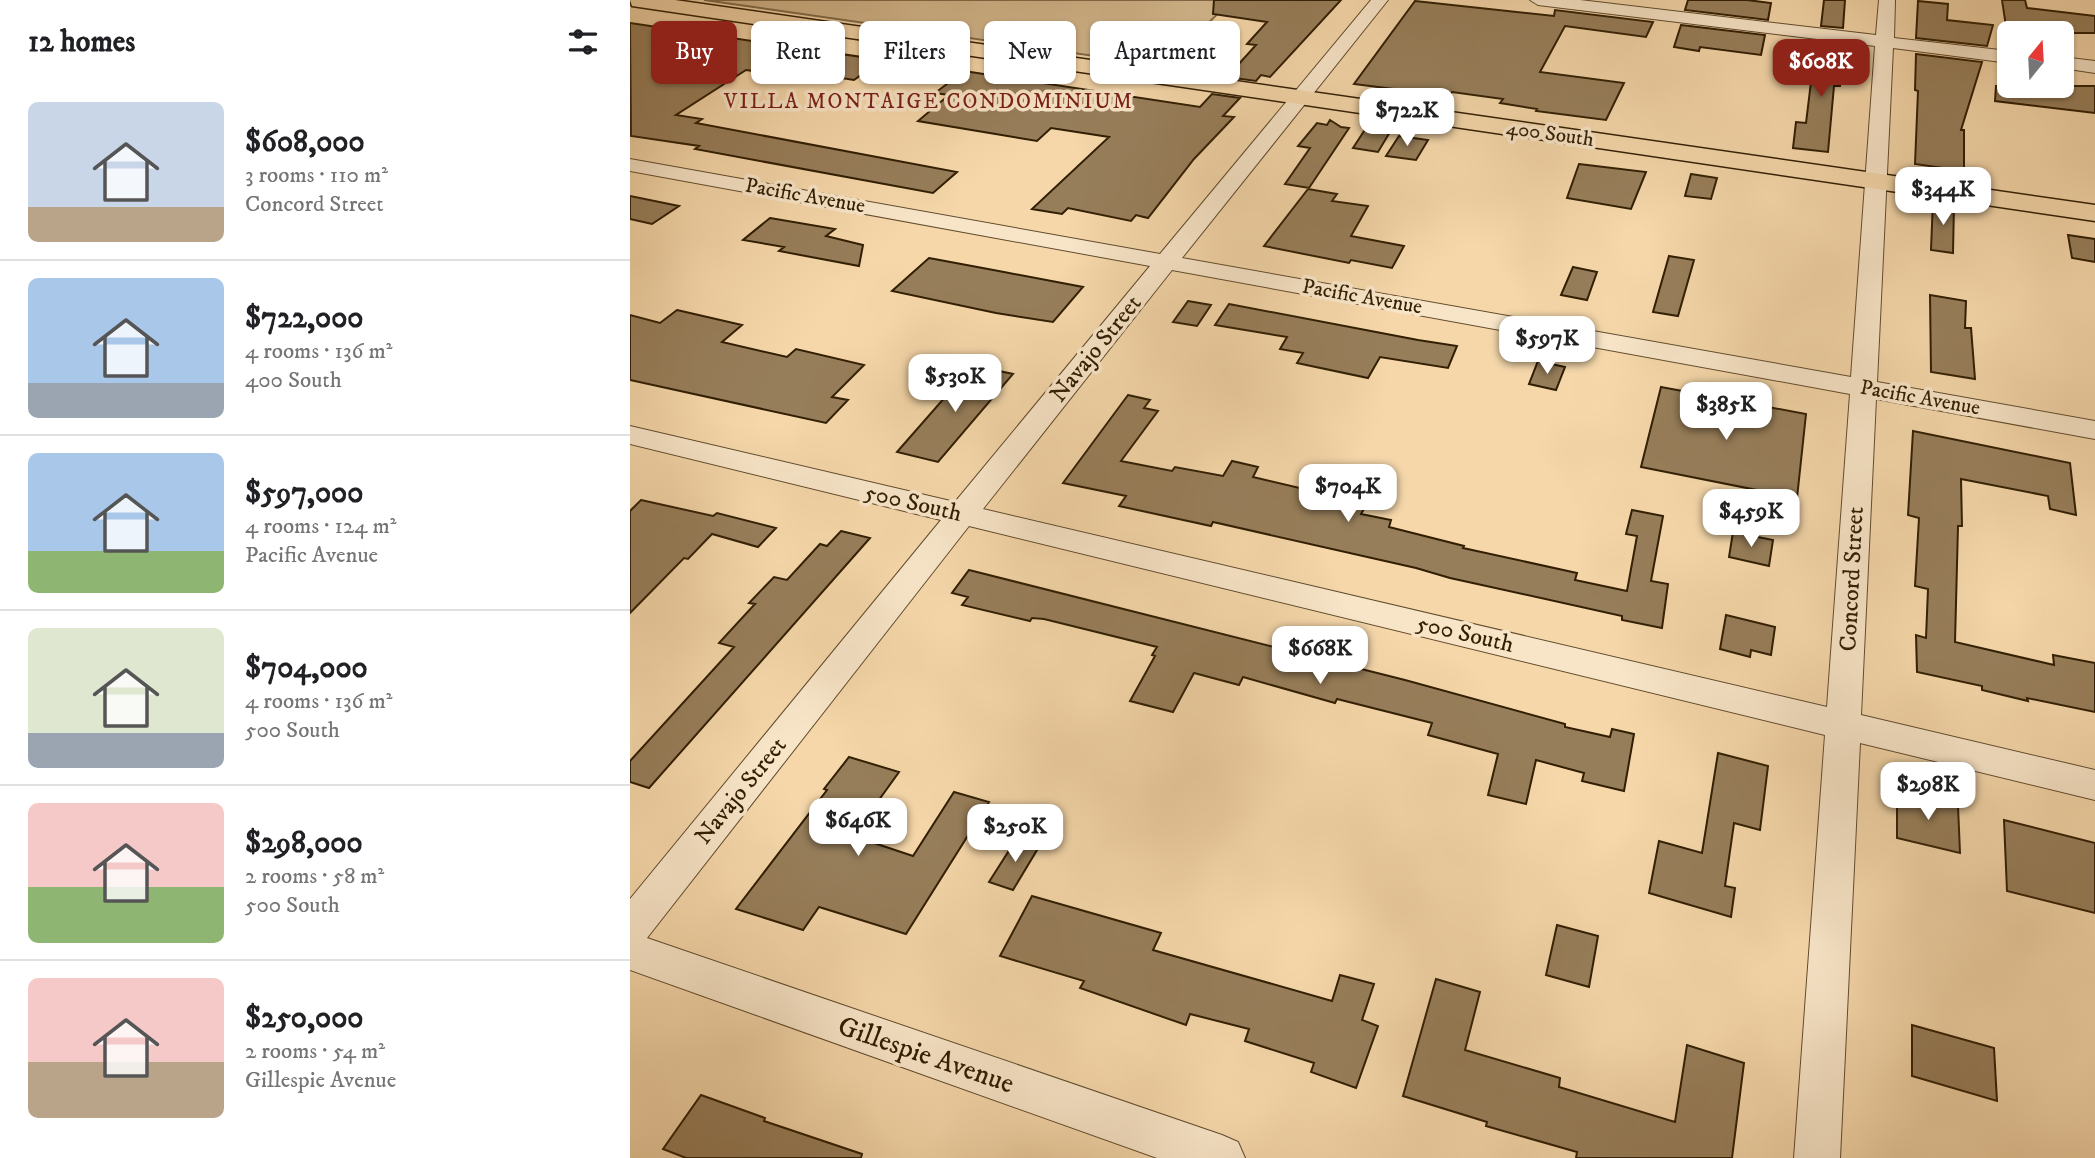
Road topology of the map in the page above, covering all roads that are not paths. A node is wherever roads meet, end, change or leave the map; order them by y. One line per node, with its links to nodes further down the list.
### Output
1 (632, 0): 9 (main road, 400 South)
2 (1380, 0): 9 (street, Navajo Street)
3 (1538, 0): 5 (street)
4 (1887, 0): 5 (street, Concord Street)
5 (1885, 42): 6 (street); 11 (street, Concord Street)
6 (1997, 56)
7 (2074, 64): 8 (street)
8 (2095, 67)
9 (1302, 98): 11 (main road, 400 South); 13 (street, Navajo Street)
10 (630, 165): 13 (street, Pacific Avenue)
11 (1876, 181): 12 (main road, 400 South); 14 (street, Concord Street)
12 (2095, 212)
13 (1168, 262): 14 (street, Pacific Avenue); 17 (street, Navajo Street)
14 (1863, 388): 15 (street, Pacific Avenue); 18 (street, Concord Street)
15 (2095, 430)
16 (630, 435): 17 (street, 500 South)
17 (962, 514): 18 (street, 500 South); 20 (street, Navajo Street)
18 (1843, 724): 19 (street, 500 South); 23 (street, Concord Street)
19 (2095, 785)
20 (630, 929)
21 (630, 951): 22 (street, Gillespie Avenue)
22 (1222, 1158)
23 (1817, 1158)

